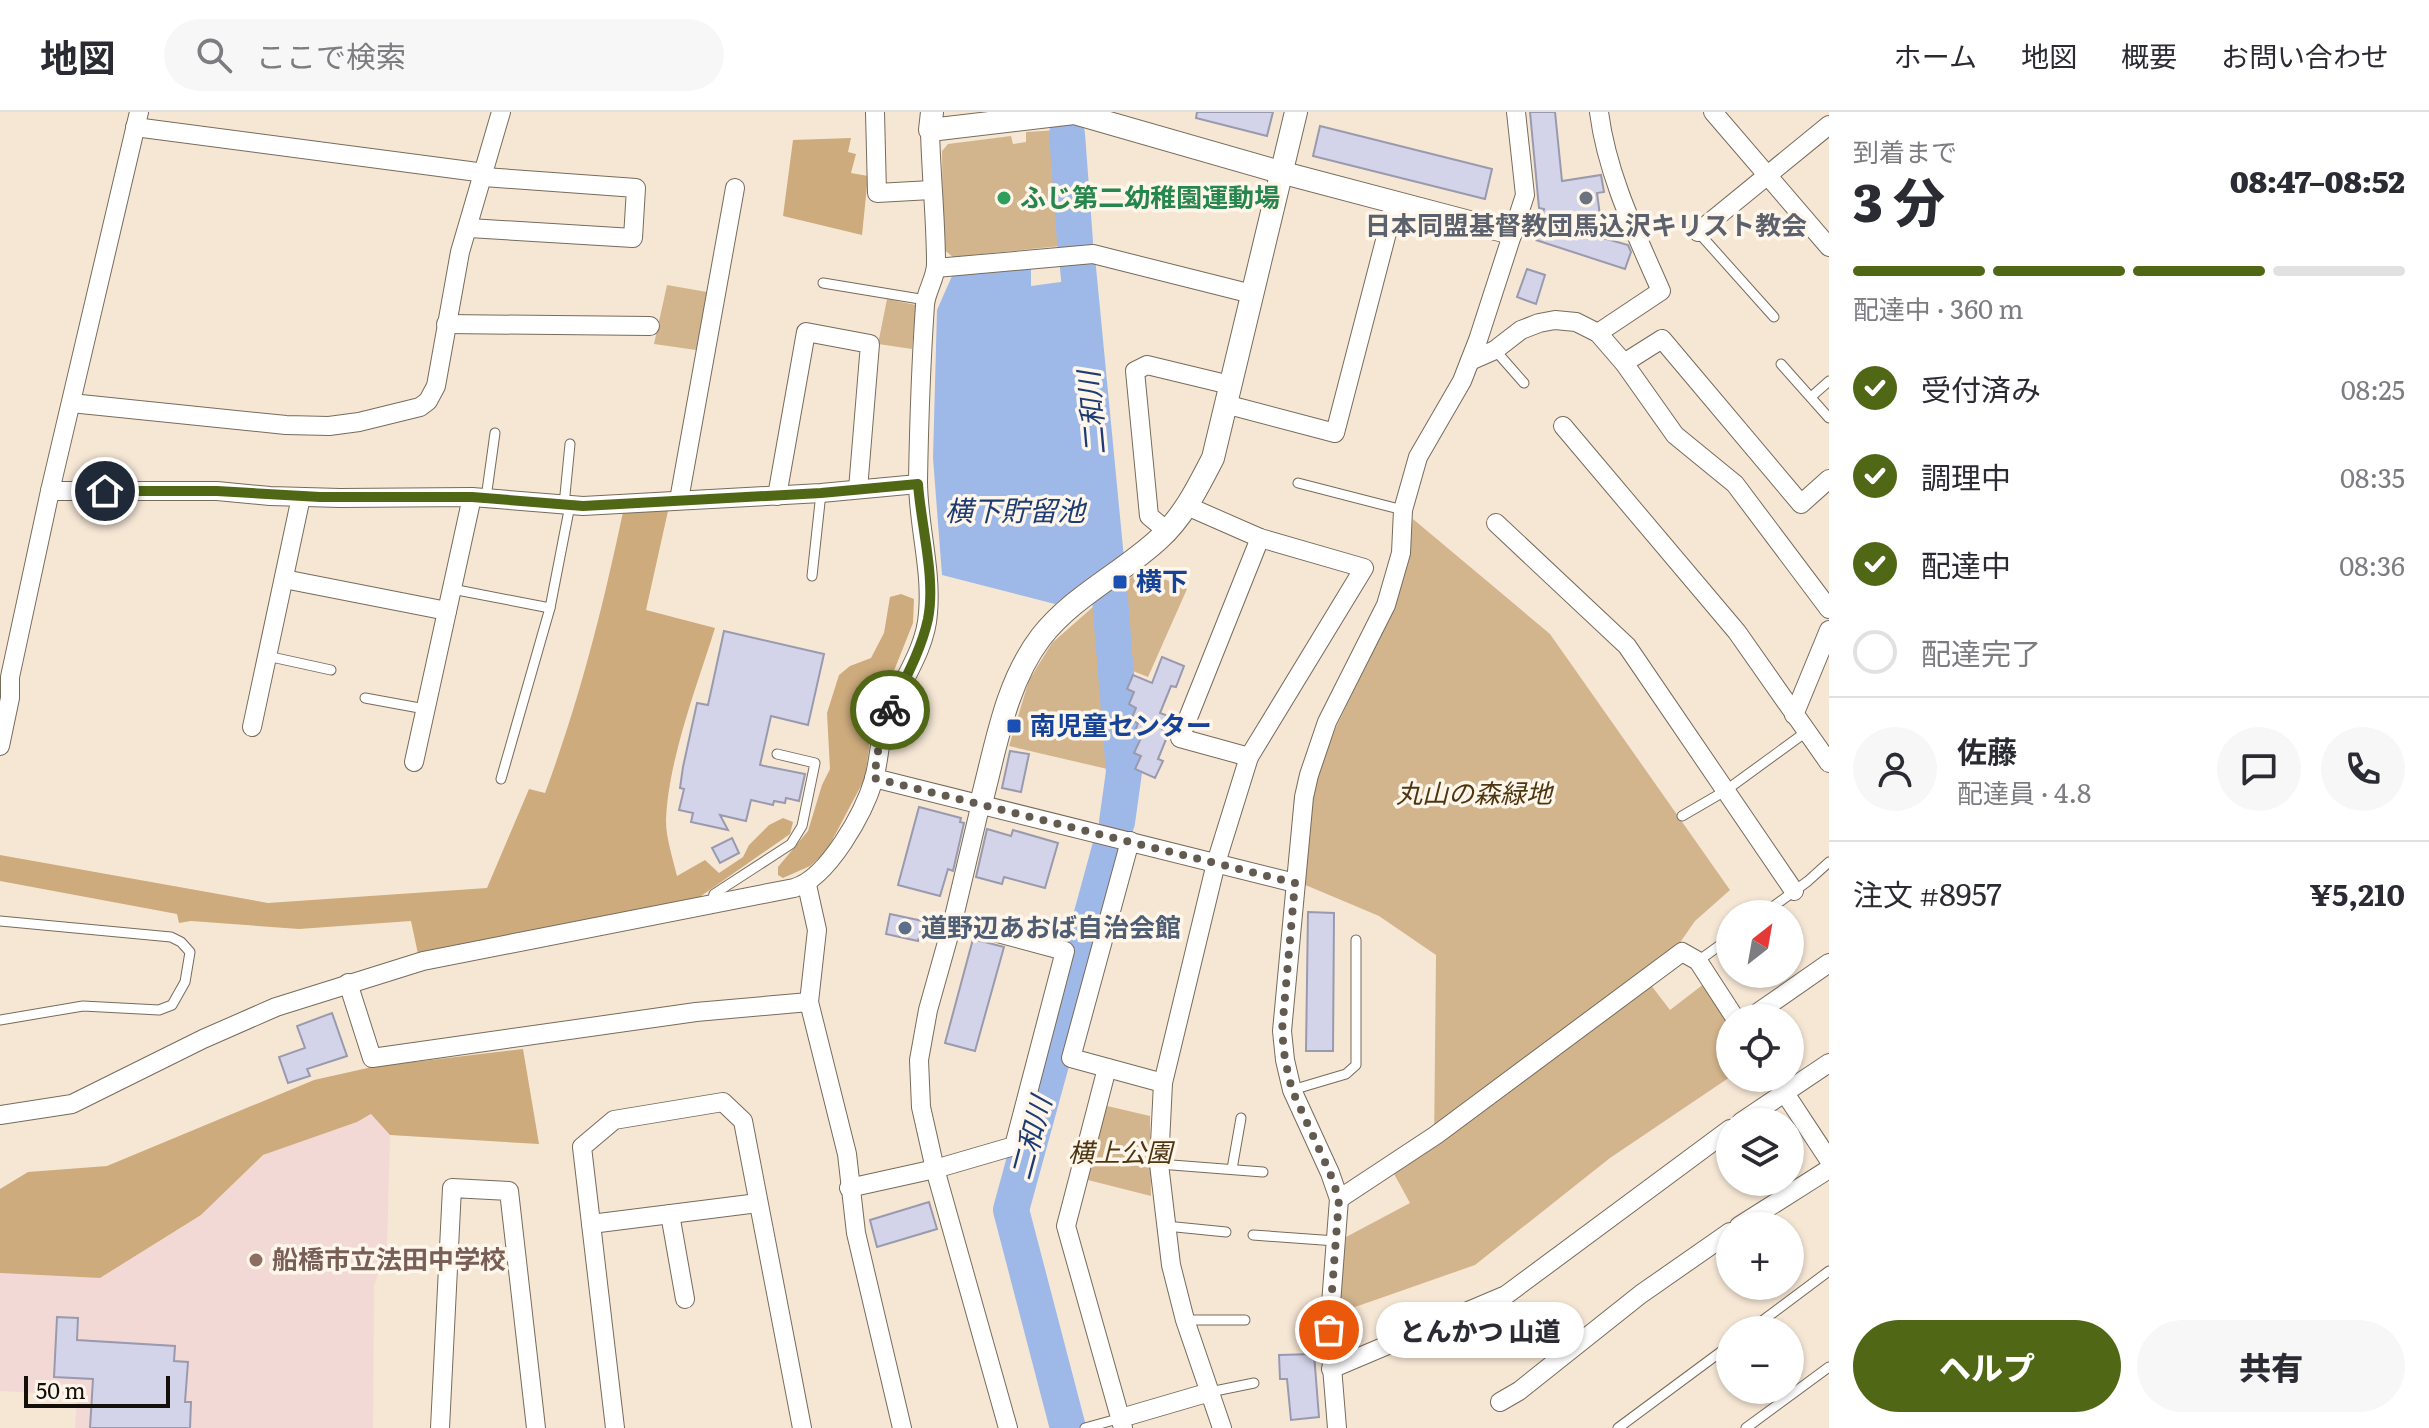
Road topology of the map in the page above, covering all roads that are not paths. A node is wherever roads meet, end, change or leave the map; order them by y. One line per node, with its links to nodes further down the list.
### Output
1 (501, 112): 12 (street)
2 (875, 112): 15 (street)
3 (1074, 112): 9 (street); 11 (street)
4 (1296, 112): 11 (street)
5 (1516, 112): 19 (street)
6 (1599, 112): 28 (street)
7 (1713, 112): 13 (street)
8 (137, 120): 12 (street); 37 (street)
9 (931, 121): 15 (street)
10 (1829, 125): 13 (street)
11 (1280, 172): 16 (street); 23 (street)
12 (484, 175): 17 (street); 17 (street)
13 (1766, 176): 18 (street); 20 (street)
14 (735, 188): 51 (street)
15 (931, 190): 21 (street)
16 (1395, 202): 19 (street); 35 (street)
17 (469, 228): 26 (street)
18 (1698, 232): 25 (lane)
19 (1511, 233): 30 (street)
20 (1829, 247)
21 (936, 268): 23 (street); 24 (street)
22 (823, 283): 24 (lane)
23 (1252, 294): 35 (street)
24 (926, 300): 43 (street)
25 (1774, 317)
26 (446, 324): 27 (street); 37 (street)
27 (650, 326)
28 (1598, 333): 29 (street); 31 (street)
29 (1495, 350): 30 (street); 34 (lane)
30 (1470, 361): 54 (street)
31 (1624, 363): 44 (street); 62 (street)
32 (1781, 364): 36 (lane)
33 (1829, 381): 36 (lane)
34 (1524, 383)
35 (1228, 394): 53 (street); 56 (street)
36 (1811, 397): 38 (lane)
37 (71, 403): 46 (street)
38 (1829, 418)
39 (1563, 426): 71 (street)
40 (495, 433): 50 (lane)
41 (570, 444): 52 (lane)
42 (1298, 483): 54 (lane)
43 (918, 484): 45 (street); 79 (street)
44 (1826, 486)
45 (858, 489): 47 (street); 48 (street)
46 (50, 491): 49 (street); 68 (street)
47 (821, 493): 48 (street); 58 (lane)
48 (777, 496): 51 (street)
49 (301, 497): 50 (street); 59 (street)
50 (479, 498): 52 (street); 60 (street)
51 (679, 500): 52 (street)
52 (567, 505): 61 (lane)
53 (1187, 506): 56 (street); 57 (street)
54 (1403, 510): 87 (street)
55 (1496, 523): 81 (street)
56 (1167, 531): 82 (street)
57 (1260, 538): 76 (street); 76 (street)
58 (812, 576)
59 (284, 579): 63 (street); 66 (street)
60 (452, 589): 61 (lane); 63 (street)
61 (550, 608): 80 (lane)
62 (1829, 609)
63 (447, 611): 70 (street)
64 (1829, 630): 65 (street)
65 (1825, 654): 71 (street)
66 (267, 656): 67 (lane); 72 (street)
67 (331, 670)
68 (5, 677): 74 (street)
69 (365, 698): 70 (lane)
70 (425, 709): 77 (street)
71 (1794, 715): 73 (street)
72 (252, 727)
73 (1806, 732): 78 (street); 81 (lane)
74 (0, 746)
75 (777, 754): 91 (lane)
76 (1249, 757): 86 (street)
77 (414, 762)
78 (1829, 763)
79 (874, 778): 82 (street); 88 (street)
80 (501, 779)
81 (1725, 791): 83 (lane); 89 (street)
82 (981, 803): 84 (street); 93 (street)
83 (1682, 816)
84 (1126, 840): 86 (street); 104 (street)
85 (1829, 862): 89 (lane)
86 (1216, 863): 87 (street); 106 (street)
87 (1295, 883): 107 (street)
88 (807, 885): 91 (street); 99 (street)
89 (1794, 891): 90 (lane)
90 (1782, 900)
91 (711, 906): 98 (street)
92 (0, 921): 102 (lane)
93 (953, 921): 116 (street); 116 (street)
94 (1356, 940): 107 (lane)
95 (1716, 948): 96 (lane)
96 (1698, 961): 100 (street); 121 (street)
97 (1829, 963): 101 (street)
98 (348, 983): 99 (street); 111 (street)
99 (809, 1002): 120 (street)
100 (1726, 1004)
101 (1770, 1004)
102 (0, 1020)
103 (1829, 1063): 105 (street)
104 (1107, 1068): 106 (street); 142 (street)
105 (1804, 1074)
106 (1163, 1083): 115 (street)
107 (1292, 1090): 121 (street)
108 (1773, 1092): 110 (street)
109 (1785, 1092): 114 (street)
110 (1756, 1108)
111 (0, 1115)
112 (1241, 1118): 117 (lane)
113 (1716, 1139): 138 (street)
114 (1829, 1160)
115 (1159, 1164): 117 (lane); 126 (street)
116 (935, 1169): 120 (street); 148 (street)
117 (1232, 1169): 119 (lane)
118 (1829, 1169): 123 (street)
119 (1263, 1172)
120 (849, 1188): 147 (street)
121 (1339, 1199): 129 (street)
122 (758, 1203): 124 (street); 125 (street); 146 (street)
123 (1761, 1212)
124 (670, 1214): 125 (street); 132 (street)
125 (591, 1224): 145 (street)
126 (1166, 1226): 127 (lane); 134 (street)
127 (1226, 1232)
128 (1253, 1235): 129 (lane)
129 (1336, 1241): 138 (street)
130 (1716, 1241): 141 (street)
131 (1829, 1271): 133 (lane)
132 (685, 1299)
133 (1769, 1316)
134 (1185, 1320): 135 (lane); 140 (street)
135 (1245, 1320)
136 (1716, 1355): 152 (lane)
137 (1829, 1367): 153 (lane)
138 (1331, 1369): 151 (street)
139 (1254, 1383): 140 (lane)
140 (1210, 1392): 142 (street); 150 (street)
141 (1500, 1402)
142 (1122, 1423): 149 (lane)
143 (440, 1428): 144 (street)
144 (536, 1428)
145 (615, 1428)
146 (802, 1428)
147 (902, 1428)
148 (1008, 1428)
149 (1085, 1428)
150 (1222, 1428)
151 (1337, 1428)
152 (1618, 1428)
153 (1746, 1428)

